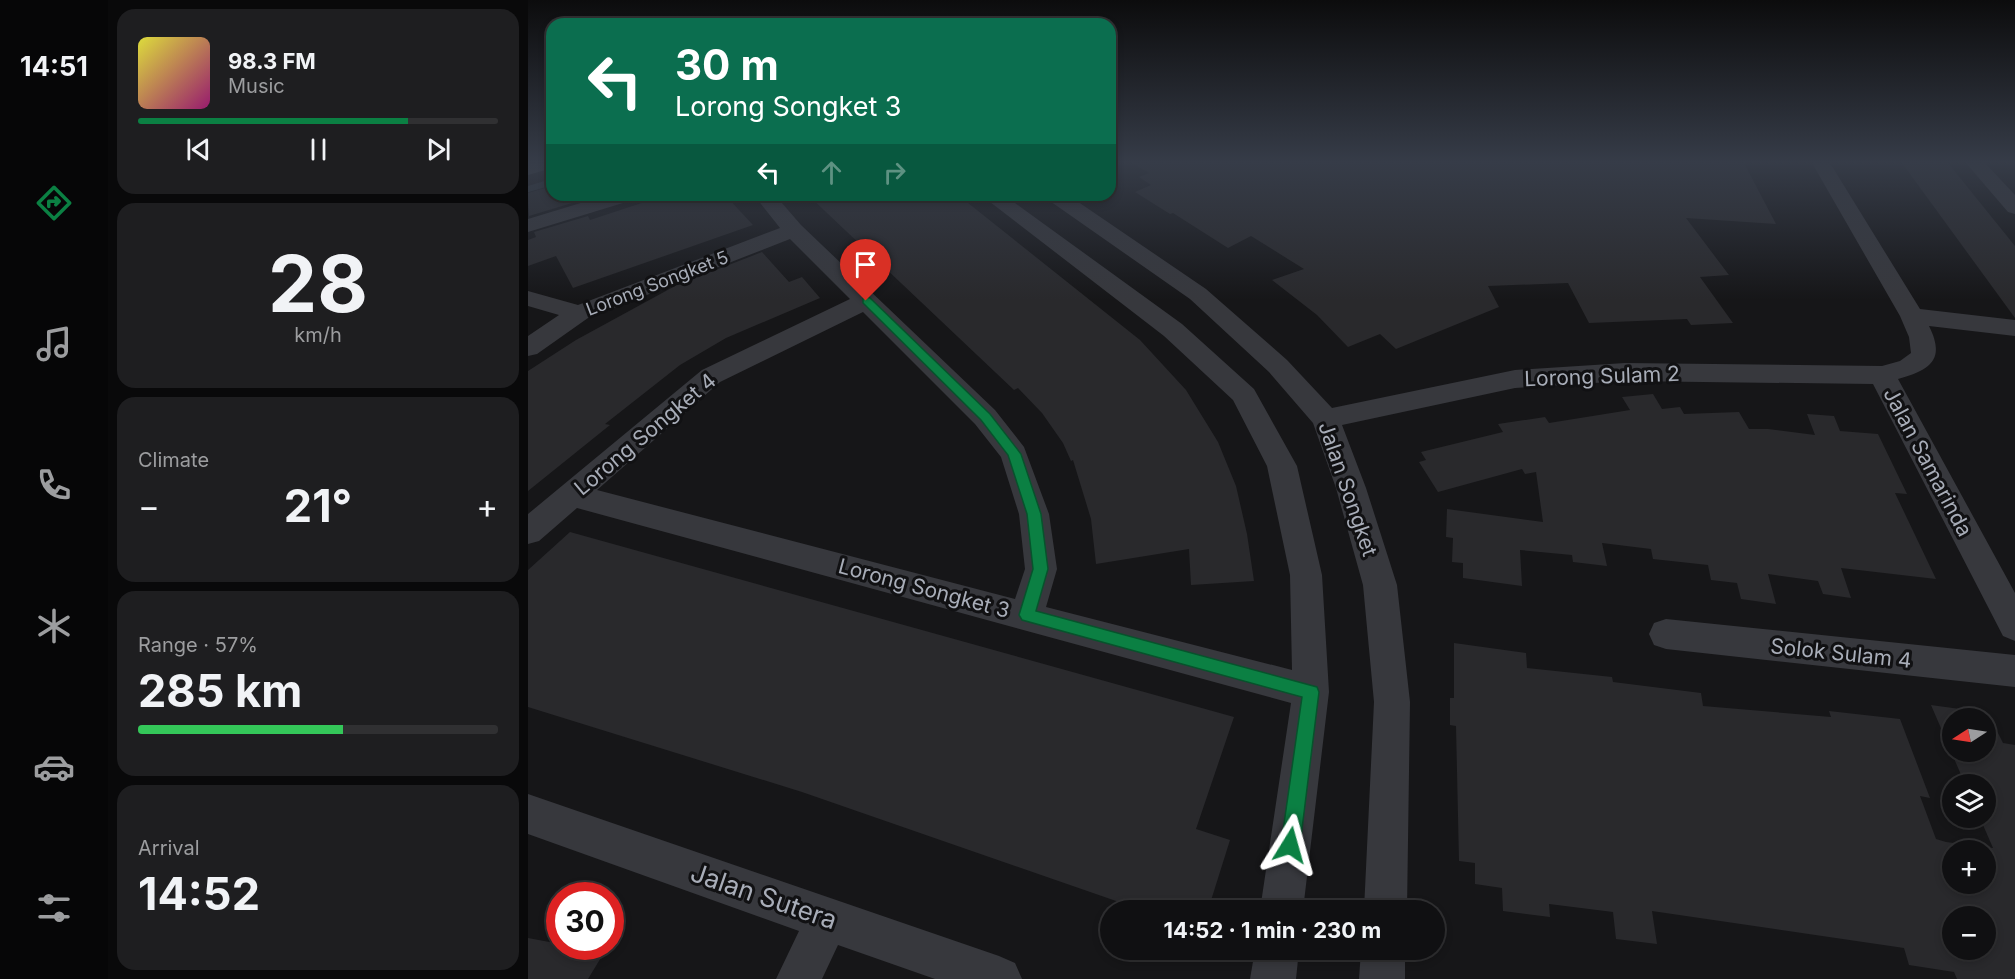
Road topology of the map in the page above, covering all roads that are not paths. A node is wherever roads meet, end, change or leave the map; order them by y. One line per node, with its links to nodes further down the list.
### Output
1 (584, 209): 6 (street)
2 (775, 209): 7 (street)
3 (1009, 209): 22 (street)
4 (1074, 209): 15 (street, Jalan Songket)
5 (1849, 209): 11 (street, Jalan Samarinda)
6 (528, 226)
7 (793, 230): 9 (street); 10 (street, Lorong Songket 5)
8 (528, 298): 10 (street)
9 (866, 301): 16 (street, Lorong Songket 4); 18 (street)
10 (579, 313): 13 (street, Lorong Songket 5)
11 (1912, 316): 12 (street); 14 (street, Jalan Samarinda)
12 (2015, 328)
13 (528, 348)
14 (1882, 375): 15 (street, Lorong Sulam 2); 19 (street, Jalan Samarinda)
15 (1326, 418): 25 (street, Jalan Songket)
16 (572, 495): 17 (street, Lorong Songket 4); 18 (street, Lorong Songket 3)
17 (528, 532)
18 (1027, 615): 22 (street, Lorong Songket 3)
19 (2015, 626)
20 (1666, 634): 21 (street, Solok Sulam 4)
21 (2015, 671)
22 (1311, 692): 24 (street)
23 (532, 823): 26 (street, Jalan Sutera)
24 (1283, 900)
25 (1384, 900)
26 (828, 918): 29 (street); 30 (street, Jalan Sutera)
27 (1276, 960): 31 (street)
28 (1383, 960): 32 (street)
29 (799, 979)
30 (999, 979)
31 (1273, 979)
32 (1382, 979)

